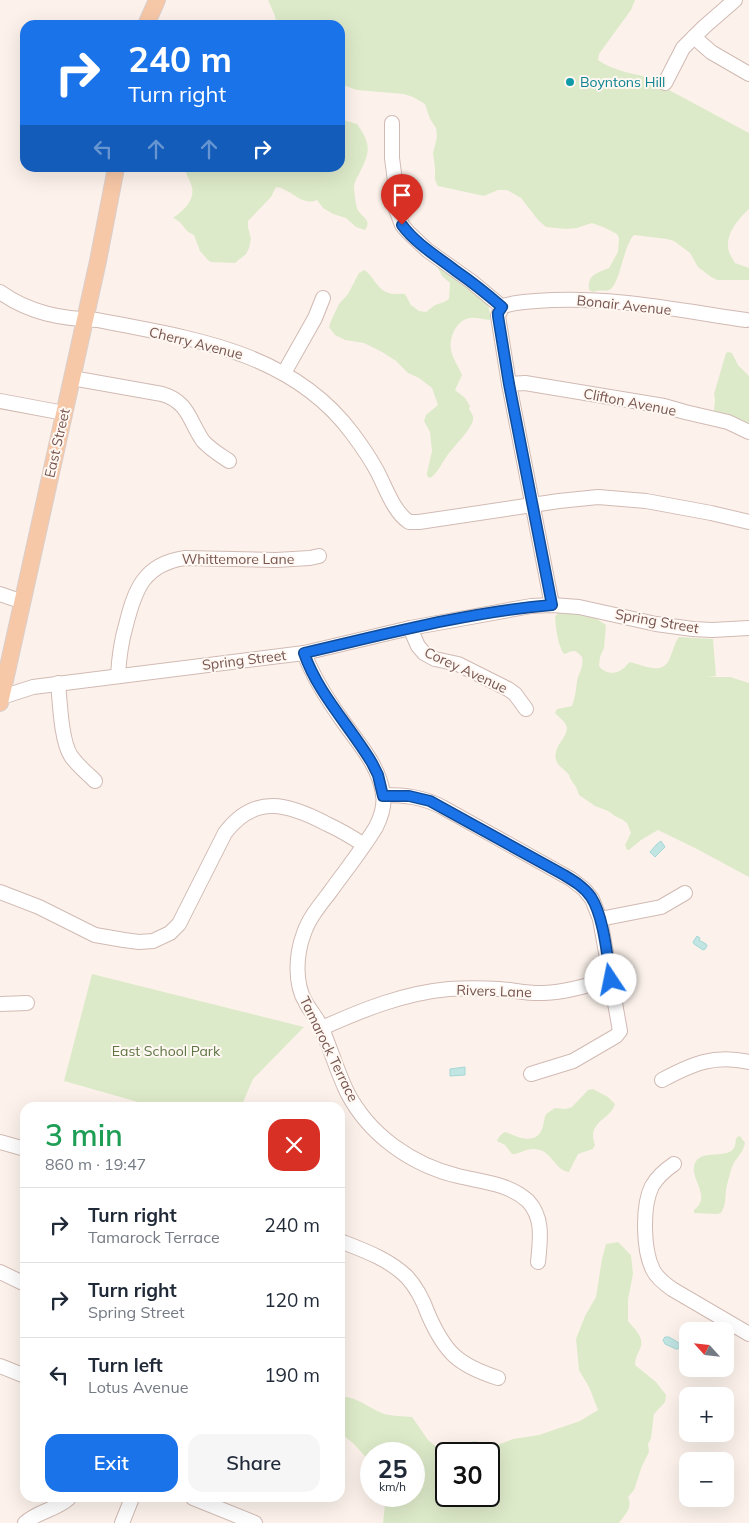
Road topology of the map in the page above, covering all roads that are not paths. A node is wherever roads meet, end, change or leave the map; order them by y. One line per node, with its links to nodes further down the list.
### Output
1 (157, 0): 3 (main road)
2 (735, 0): 4 (street)
3 (148, 20)
4 (694, 36): 5 (street); 6 (street)
5 (749, 74)
6 (664, 83)
7 (392, 122): 11 (street)
8 (115, 172): 12 (main road, East Street)
9 (0, 292): 12 (street, Cherry Avenue)
10 (323, 298): 14 (street)
11 (502, 307): 13 (street, Bonair Avenue); 16 (street)
12 (85, 320): 14 (street, Cherry Avenue); 15 (main road, East Street)
13 (746, 320)
14 (284, 374): 21 (street, Cherry Avenue)
15 (72, 378): 18 (main road, East Street); 20 (street)
16 (509, 384): 19 (street, Clifton Avenue); 21 (street)
17 (0, 401): 18 (street)
18 (64, 413): 25 (main road, East Street)
19 (749, 432)
20 (229, 461)
21 (532, 505): 22 (street); 26 (street)
22 (749, 522)
23 (319, 556): 30 (street, Whittemore Lane)
24 (0, 594): 25 (street)
25 (23, 602): 31 (main road, East Street)
26 (552, 605): 27 (street, Spring Street); 28 (street, Spring Street)
27 (410, 628): 29 (street, Spring Street); 35 (street, Corey Avenue)
28 (749, 628)
29 (304, 653): 30 (street, Spring Street); 37 (street, Tamarock Terrace)
30 (118, 675): 32 (street, Spring Street)
31 (7, 676): 33 (street, Spring Street); 34 (main road, East Street)
32 (58, 684): 33 (street, Spring Street); 36 (street)
33 (33, 686): 34 (street, Spring Street)
34 (1, 699)
35 (526, 709)
36 (95, 780)
37 (383, 796): 38 (street, Tamarock Terrace); 41 (street)
38 (364, 845): 39 (street); 45 (street, Tamarock Terrace)
39 (0, 892)
40 (685, 893): 41 (street)
41 (600, 919): 42 (street)
42 (611, 980): 45 (street, Rivers Lane); 47 (street)
43 (27, 1003): 44 (street)
44 (0, 1004)
45 (322, 1028): 53 (street, Tamarock Terrace)
46 (749, 1062): 48 (street)
47 (530, 1074)
48 (662, 1080)
49 (0, 1142): 50 (street)
50 (20, 1148)
51 (674, 1164): 56 (street)
52 (345, 1243): 59 (street)
53 (538, 1262)
54 (0, 1272): 55 (street)
55 (20, 1282)
56 (749, 1334)
57 (0, 1366): 58 (street)
58 (20, 1374)
59 (498, 1378)
60 (64, 1502): 63 (street)
61 (130, 1502): 64 (street)
62 (203, 1502): 65 (street)
63 (25, 1523)
64 (122, 1523)
65 (256, 1523)

